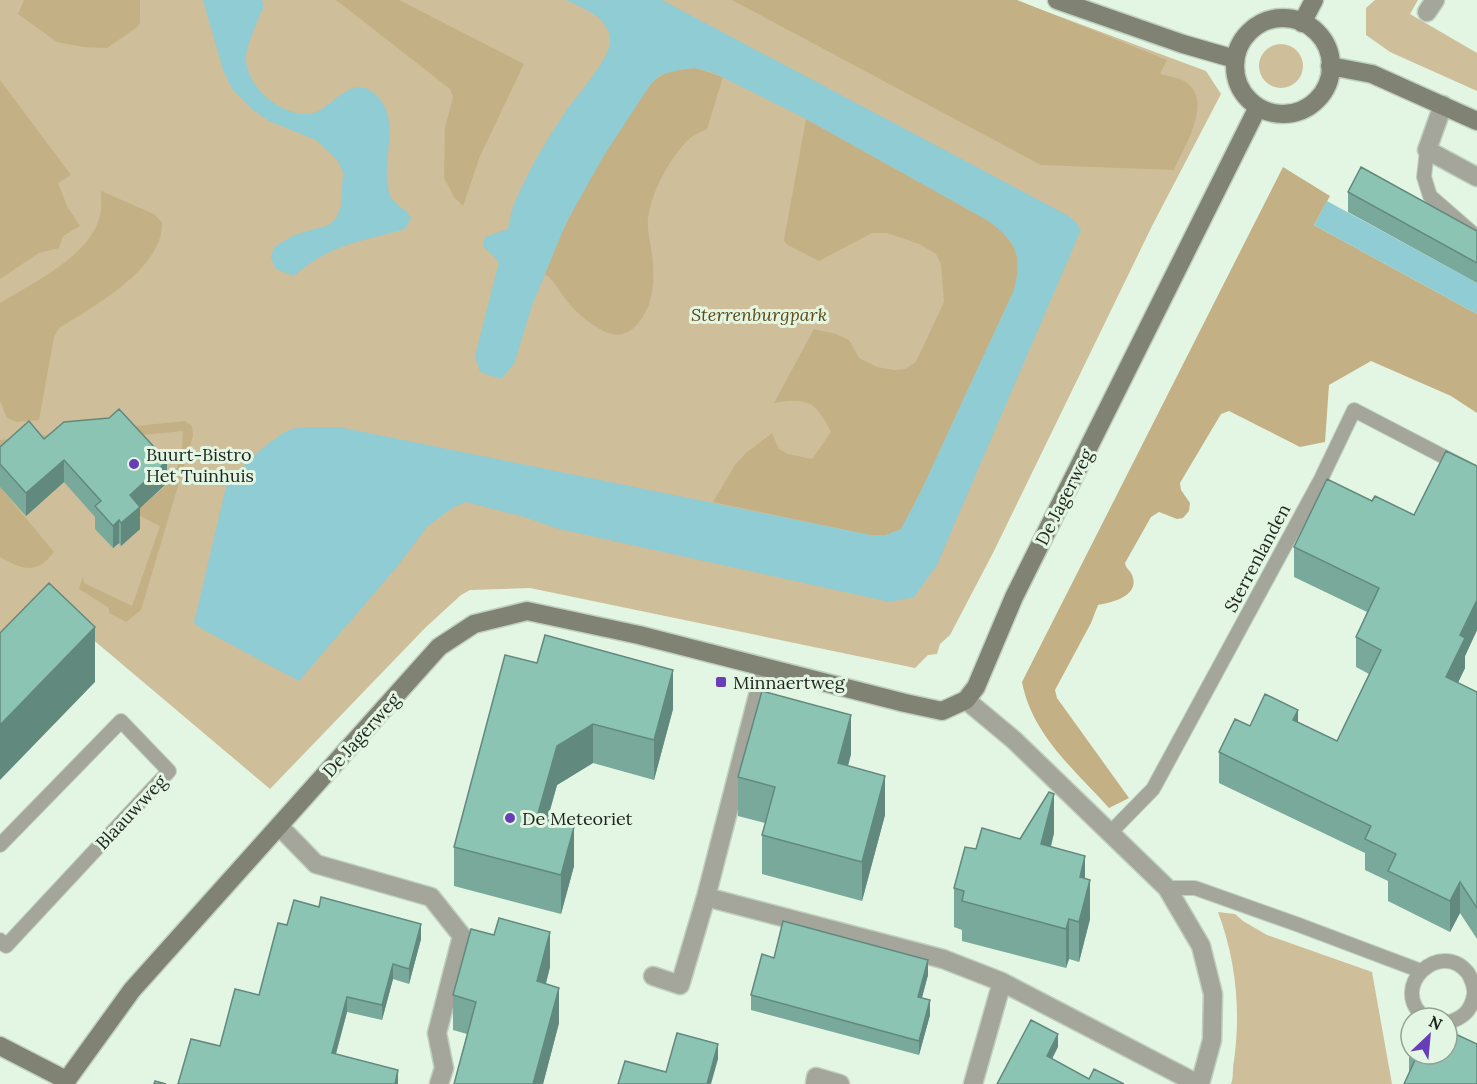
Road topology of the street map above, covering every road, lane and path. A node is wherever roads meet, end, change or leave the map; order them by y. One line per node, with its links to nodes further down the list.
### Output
1 (1057, 0): 4 (street)
2 (1314, 0): 3 (street)
3 (1302, 23): 4 (street); 5 (street)
4 (1235, 59): 7 (street)
5 (1330, 66): 6 (street); 7 (street)
6 (1443, 105): 8 (street); 9 (street)
7 (1258, 107): 14 (street, De Jagerweg)
8 (1477, 121)
9 (1427, 150): 10 (street); 11 (lane)
10 (1477, 177)
11 (1477, 237)
12 (1477, 474): 16 (lane, Sterrenlanden)
13 (765, 668): 14 (street, De Jagerweg); 15 (street, De Jagerweg); 19 (street)
14 (966, 700): 16 (street)
15 (279, 826): 27 (street, De Jagerweg); 28 (street)
16 (1109, 834): 18 (street)
17 (0, 845): 20 (lane, Blaauwweg)
18 (1167, 888): 21 (lane); 32 (street)
19 (706, 897): 22 (street); 23 (street)
20 (0, 940)
21 (1421, 972): 24 (lane); 25 (lane)
22 (653, 976)
23 (1002, 982): 31 (street); 32 (street)
24 (1414, 1006)
25 (1459, 1017)
26 (0, 1046): 27 (street)
27 (65, 1082)
28 (439, 1084)
29 (815, 1084): 30 (street)
30 (840, 1084)
31 (973, 1084)
32 (1199, 1084)

